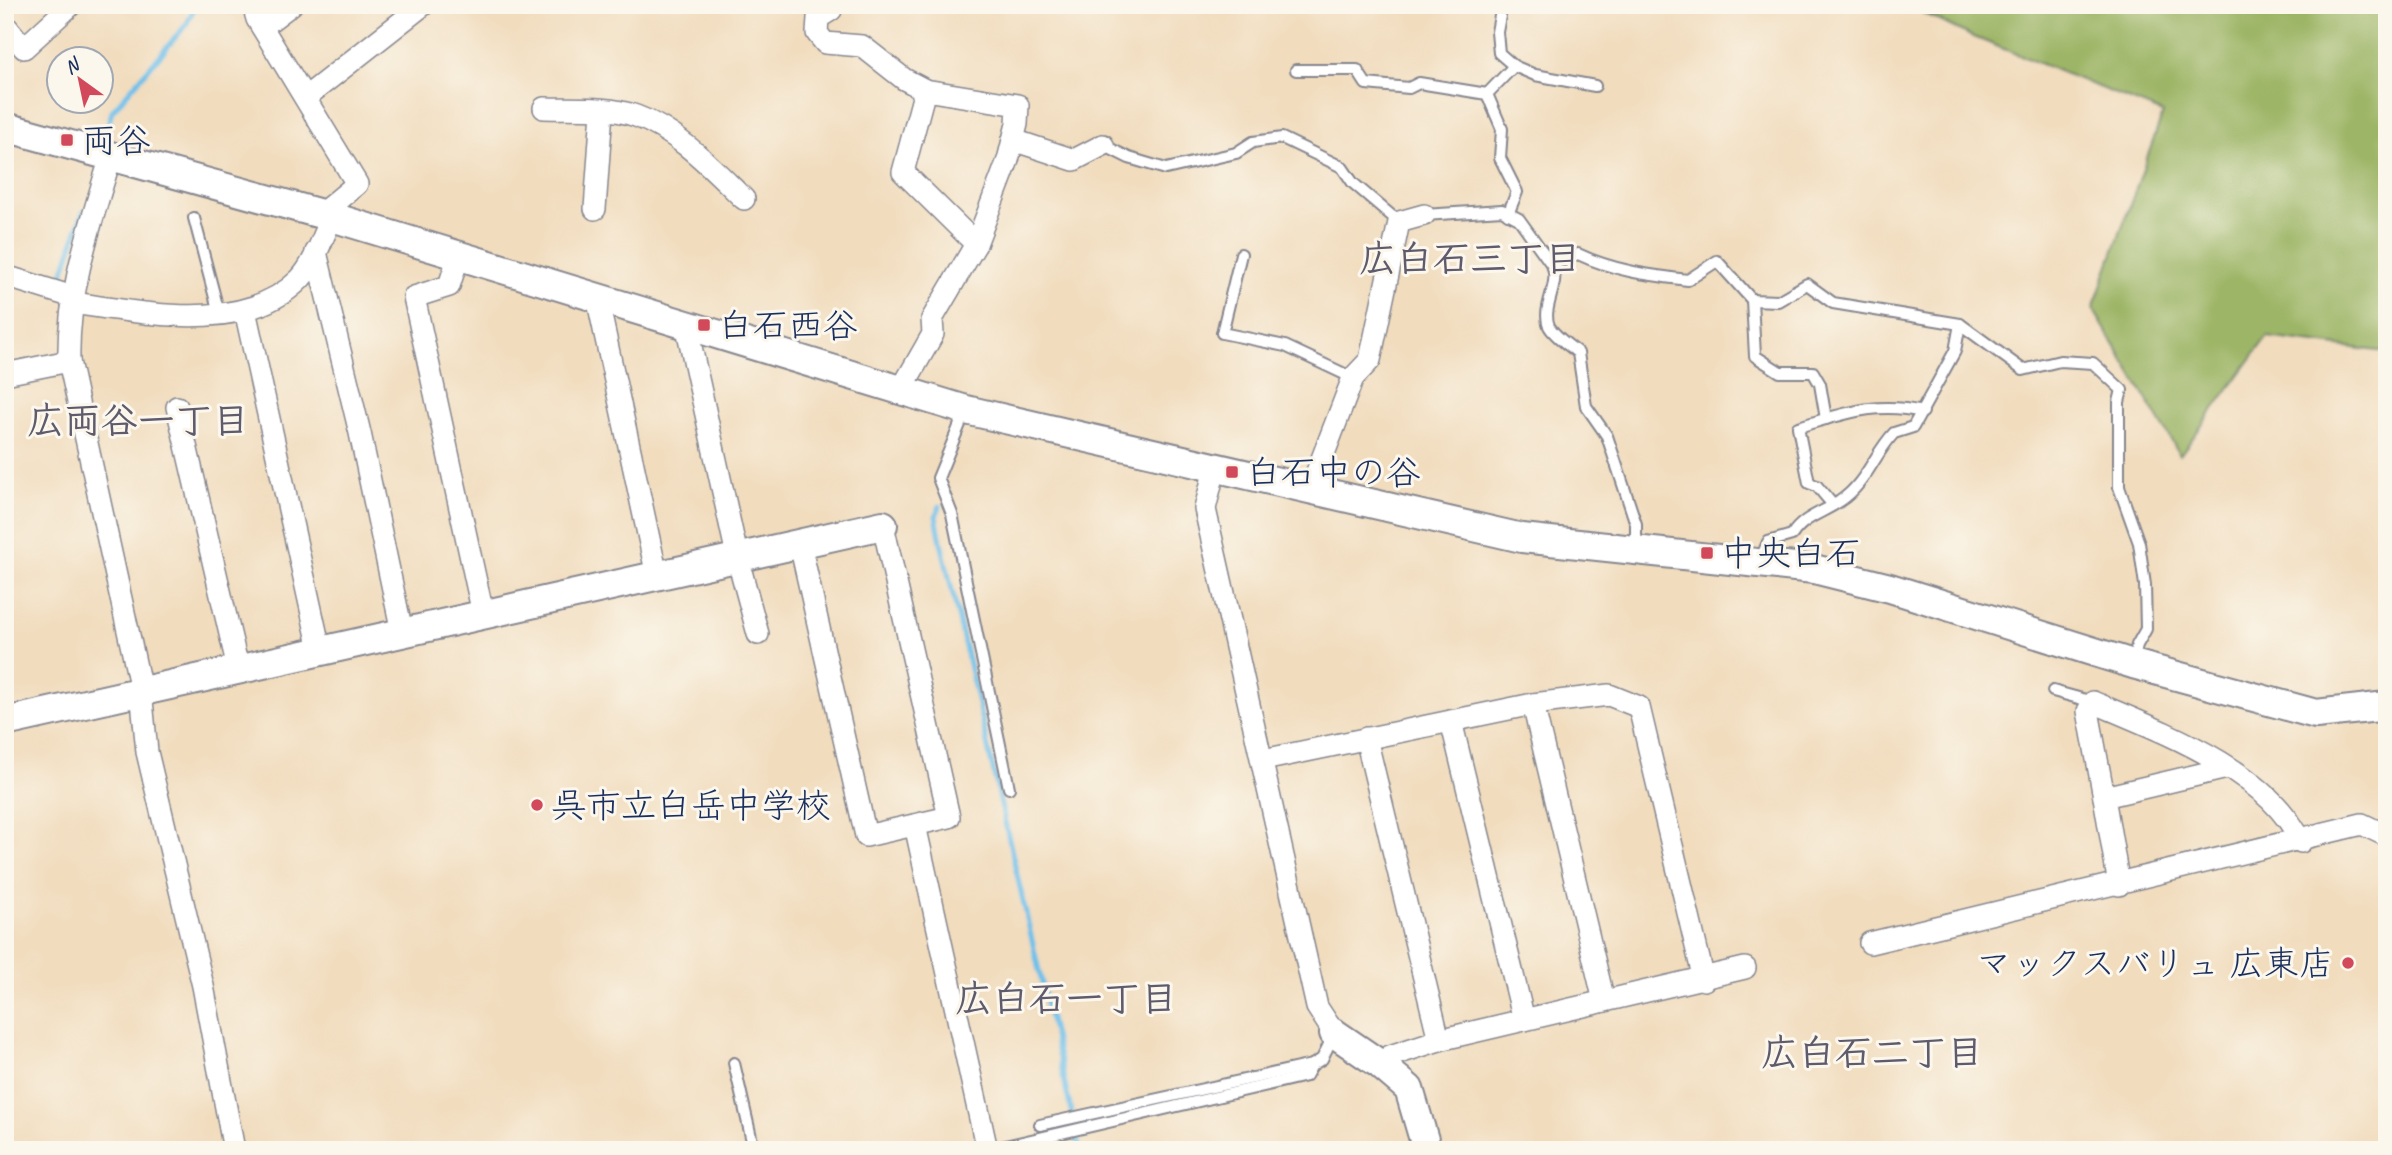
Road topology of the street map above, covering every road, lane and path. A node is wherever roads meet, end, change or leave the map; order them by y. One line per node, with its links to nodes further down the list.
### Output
1 (71, 5): 7 (street)
2 (253, 5): 8 (street)
3 (290, 5): 8 (street)
4 (423, 5): 14 (street)
5 (831, 5): 12 (street)
6 (1502, 5): 9 (lane)
7 (5, 25)
8 (262, 27): 14 (street)
9 (1514, 66): 11 (lane); 13 (lane)
10 (1296, 70): 13 (lane)
11 (1595, 86)
12 (925, 90): 18 (street); 28 (street)
13 (1487, 94): 23 (lane)
14 (306, 97): 24 (street)
15 (544, 108): 16 (street)
16 (602, 111): 21 (street); 22 (street)
17 (5, 127): 20 (street)
18 (1013, 140): 19 (street); 28 (street)
19 (1103, 145): 27 (lane)
20 (111, 156): 24 (street); 35 (street)
21 (744, 199)
22 (595, 209)
23 (1508, 214): 25 (lane); 32 (lane)
24 (326, 215): 29 (street); 31 (street)
25 (1424, 215): 27 (street)
26 (194, 218): 38 (lane)
27 (1399, 222): 43 (street)
28 (976, 244): 44 (street)
29 (316, 253): 37 (street); 59 (street)
30 (1241, 254): 43 (lane)
31 (458, 255): 34 (street); 58 (street)
32 (1552, 265): 36 (lane); 54 (lane)
33 (5, 276): 35 (street)
34 (597, 297): 39 (street); 57 (street)
35 (73, 300): 38 (street); 41 (street)
36 (1752, 300): 40 (lane); 48 (lane)
37 (245, 310): 38 (street); 61 (street)
38 (219, 313)
39 (686, 324): 44 (street); 55 (street)
40 (1960, 324): 47 (lane); 62 (lane)
41 (69, 361): 42 (street); 64 (street)
42 (5, 374)
43 (1353, 378): 50 (street)
44 (901, 390): 46 (street)
45 (177, 407): 63 (street)
46 (966, 410): 49 (street); 74 (lane)
47 (1923, 412): 48 (lane); 51 (lane)
48 (1826, 419): 51 (lane)
49 (1215, 468): 50 (street); 72 (street)
50 (1310, 490): 54 (street)
51 (1833, 505): 56 (lane)
52 (883, 525): 53 (street); 76 (street)
53 (800, 544): 55 (street); 76 (street)
54 (1636, 549): 56 (street)
55 (738, 560): 57 (street); 60 (street)
56 (1759, 563): 62 (street)
57 (657, 576): 58 (street)
58 (483, 614): 59 (street)
59 (402, 632): 61 (street)
60 (758, 634)
61 (320, 650): 63 (street)
62 (2133, 664): 68 (street)
63 (238, 668): 64 (street)
64 (141, 690): 70 (street); 91 (street)
65 (2053, 691): 66 (lane)
66 (2093, 702): 73 (street); 75 (street)
67 (1532, 704): 69 (street); 82 (street); 83 (street)
68 (2387, 706)
69 (1451, 721): 71 (street); 84 (street)
70 (5, 722)
71 (1366, 738): 72 (street); 86 (street)
72 (1263, 760): 85 (street)
73 (2227, 768): 75 (street); 78 (street)
74 (1009, 788)
75 (2104, 797): 79 (street)
76 (915, 825): 93 (street)
77 (2387, 836): 78 (street)
78 (2301, 842): 79 (street)
79 (2119, 885): 80 (street)
80 (1870, 943)
81 (1745, 968): 82 (street)
82 (1704, 980): 83 (street)
83 (1604, 1002): 84 (street)
84 (1524, 1020): 86 (street)
85 (1334, 1033): 88 (street); 89 (lane)
86 (1439, 1040): 88 (street)
87 (734, 1063): 92 (lane)
88 (1381, 1065): 94 (street)
89 (1072, 1124): 90 (lane); 93 (lane)
90 (1040, 1125)
91 (234, 1150)
92 (754, 1150)
93 (987, 1150)
94 (1427, 1150)

